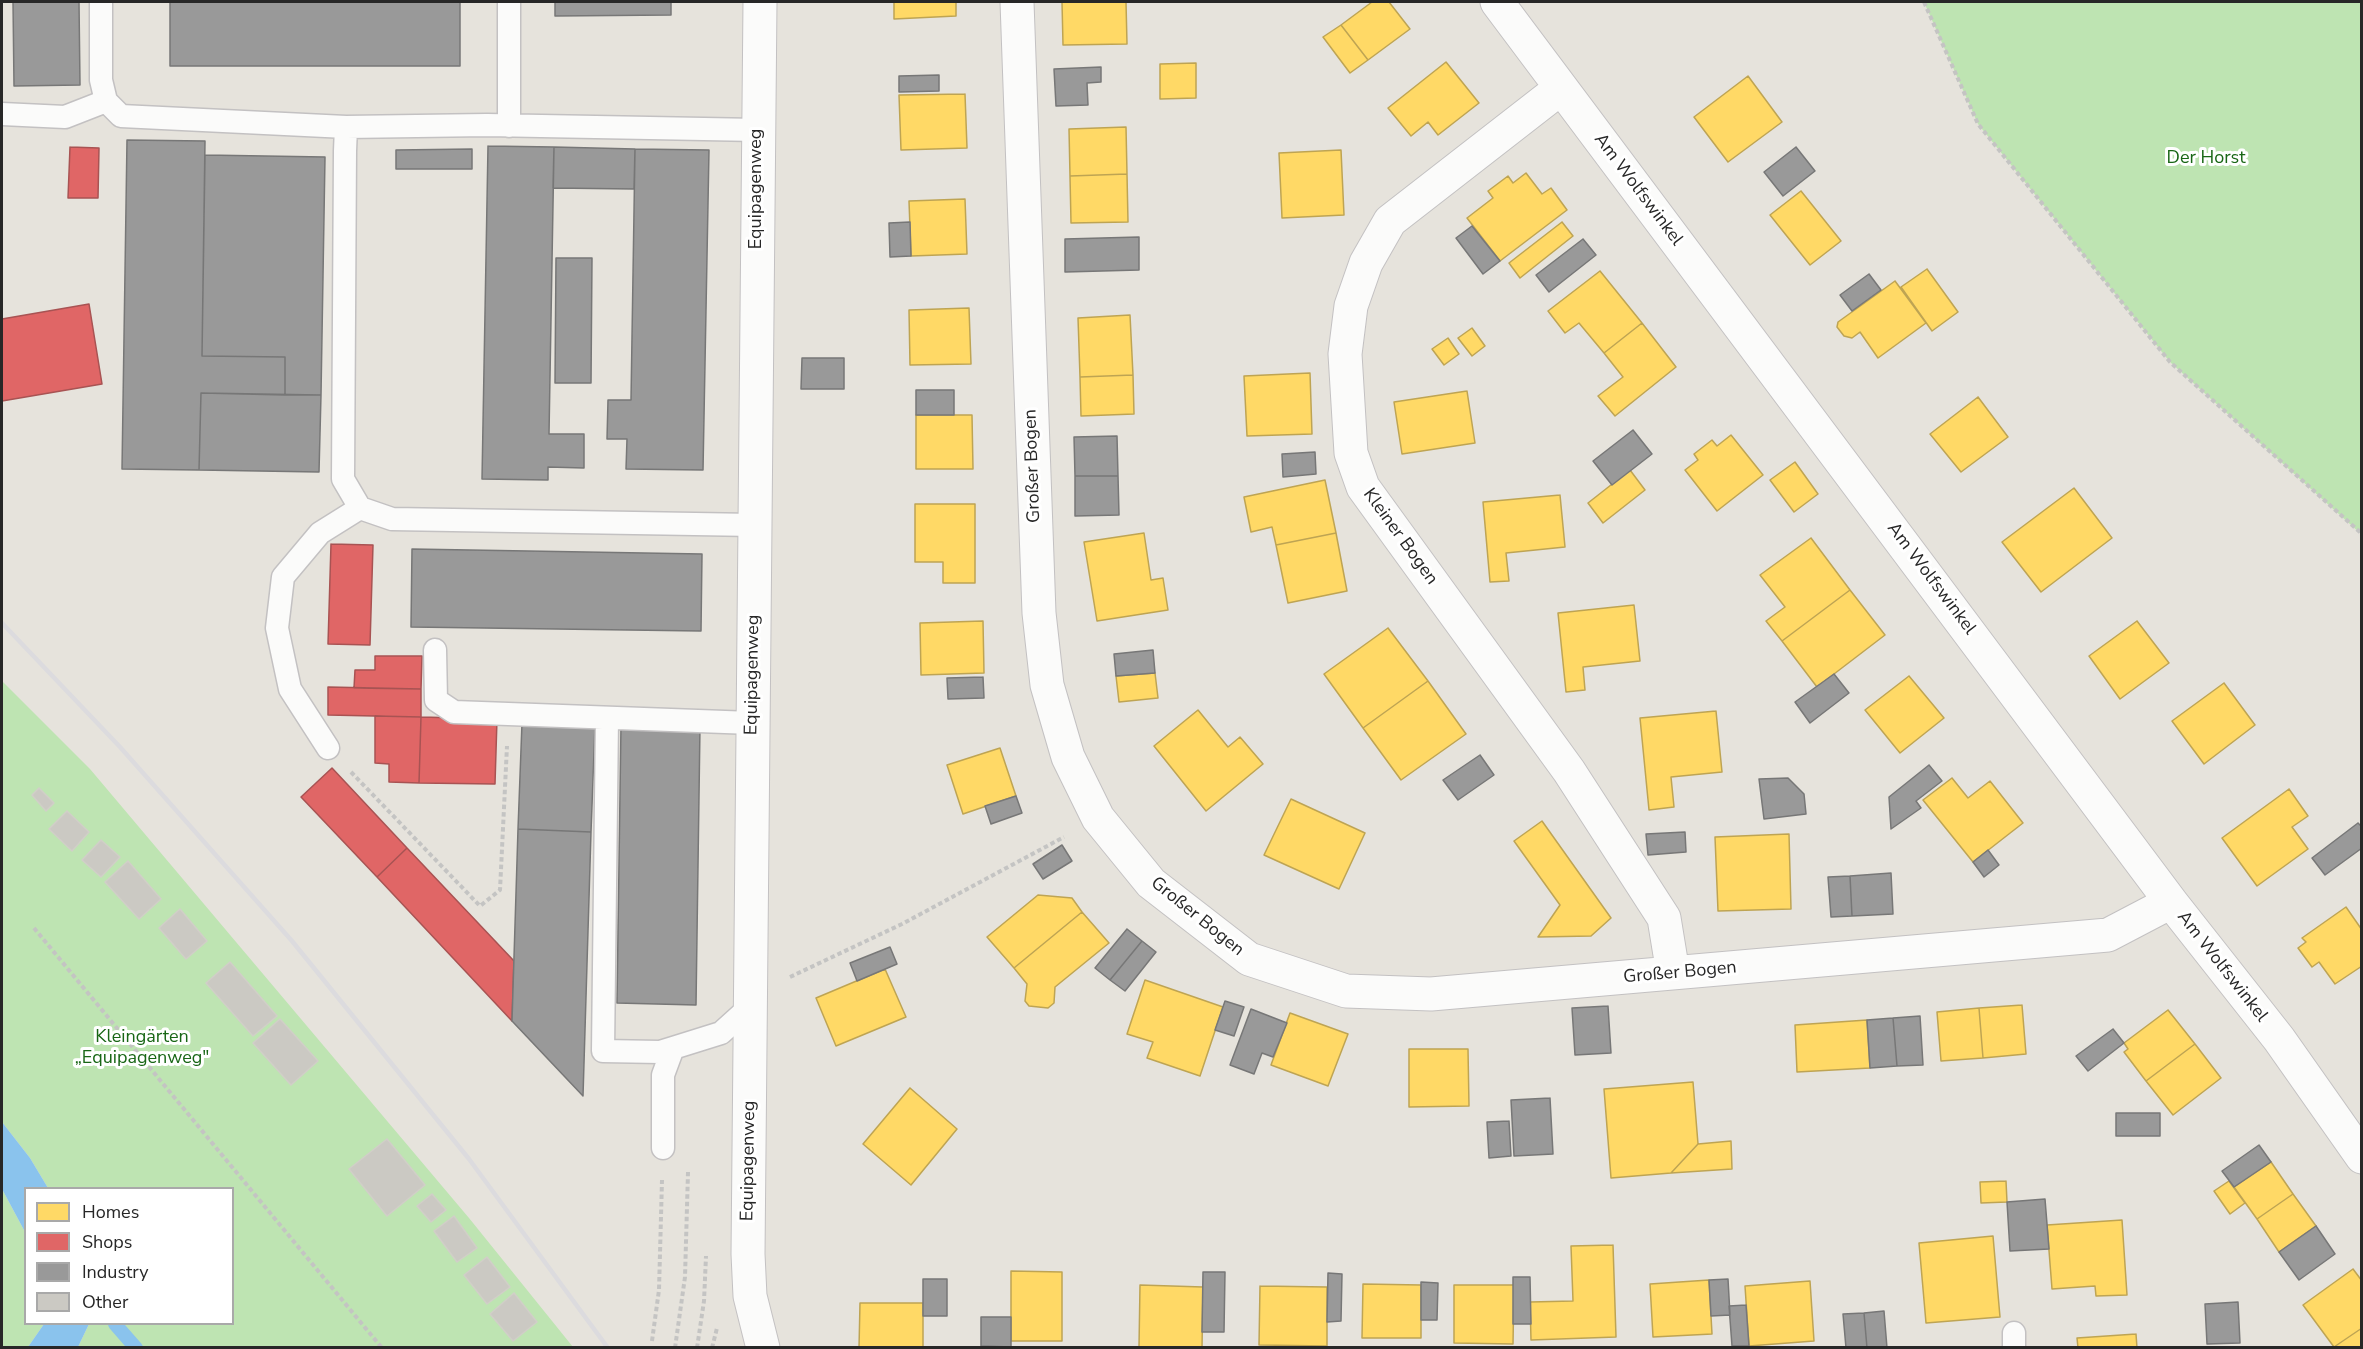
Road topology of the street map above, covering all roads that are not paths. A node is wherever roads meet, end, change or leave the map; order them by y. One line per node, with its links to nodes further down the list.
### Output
1 (101, 2): 7 (lane)
2 (509, 2): 9 (lane)
3 (760, 2): 11 (street, Equipagenweg)
4 (1017, 2): 19 (street, Großer Bogen)
5 (1497, 2): 6 (street, Am Wolfswinkel)
6 (1561, 88): 18 (street, Am Wolfswinkel); 19 (street, Kleiner Bogen)
7 (106, 101): 8 (lane); 10 (lane)
8 (2, 114)
9 (509, 126): 10 (lane); 11 (lane)
10 (346, 127): 12 (lane)
11 (758, 130): 13 (street, Equipagenweg)
12 (360, 508): 13 (lane); 17 (lane)
13 (755, 525): 16 (street, Equipagenweg)
14 (435, 650): 15 (lane)
15 (608, 718): 16 (lane); 21 (lane)
16 (752, 723): 20 (street, Equipagenweg)
17 (327, 748)
18 (2171, 902): 19 (street, Großer Bogen); 23 (street, Am Wolfswinkel)
19 (1673, 974)
20 (752, 1005): 21 (lane); 24 (street, Equipagenweg)
21 (673, 1048): 22 (lane)
22 (663, 1148)
23 (2361, 1157)
24 (764, 1347)

